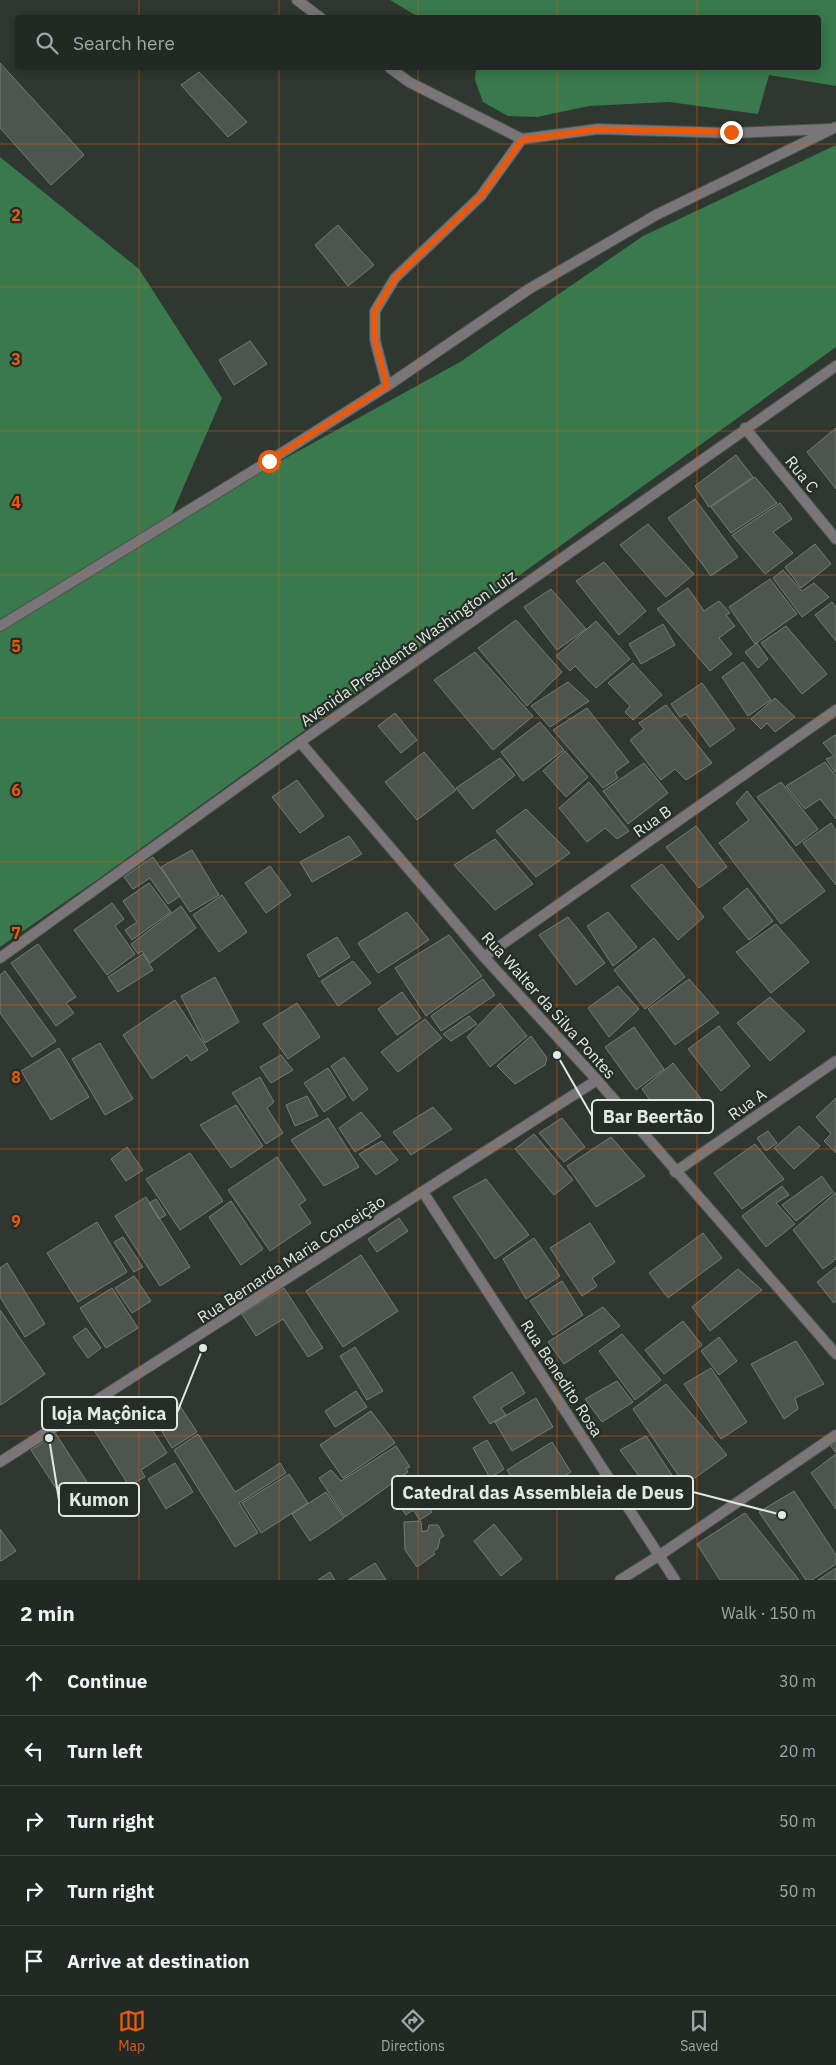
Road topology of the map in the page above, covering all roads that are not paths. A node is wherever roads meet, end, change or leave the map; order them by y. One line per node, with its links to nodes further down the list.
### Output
1 (296, 0): 2 (street)
2 (317, 15)
3 (393, 70): 5 (street)
4 (834, 128): 5 (street); 7 (street)
5 (522, 140): 7 (street)
6 (836, 366): 8 (street, Avenida Presidente Washington Luiz)
7 (387, 386): 10 (street)
8 (745, 428): 9 (street, Rua C); 12 (street, Avenida Presidente Washington Luiz)
9 (836, 539)
10 (0, 626)
11 (836, 710): 13 (street, Rua B)
12 (300, 742): 13 (street, Rua Walter da Silva Pontes); 14 (street, Avenida Presidente Washington Luiz)
13 (484, 957): 16 (street, Rua Walter da Silva Pontes)
14 (0, 958)
15 (836, 1061): 17 (street, Rua A)
16 (597, 1080): 17 (street, Rua Walter da Silva Pontes); 18 (street, Rua Bernarda Maria Conceição)
17 (675, 1172): 19 (street, Rua Walter da Silva Pontes)
18 (423, 1192): 21 (street, Rua Bernarda Maria Conceição); 22 (street, Rua Benedito Rosa)
19 (836, 1354)
20 (836, 1435): 22 (street)
21 (0, 1462)
22 (660, 1555): 23 (street); 24 (street, Rua Benedito Rosa)
23 (620, 1580)
24 (675, 1580)

